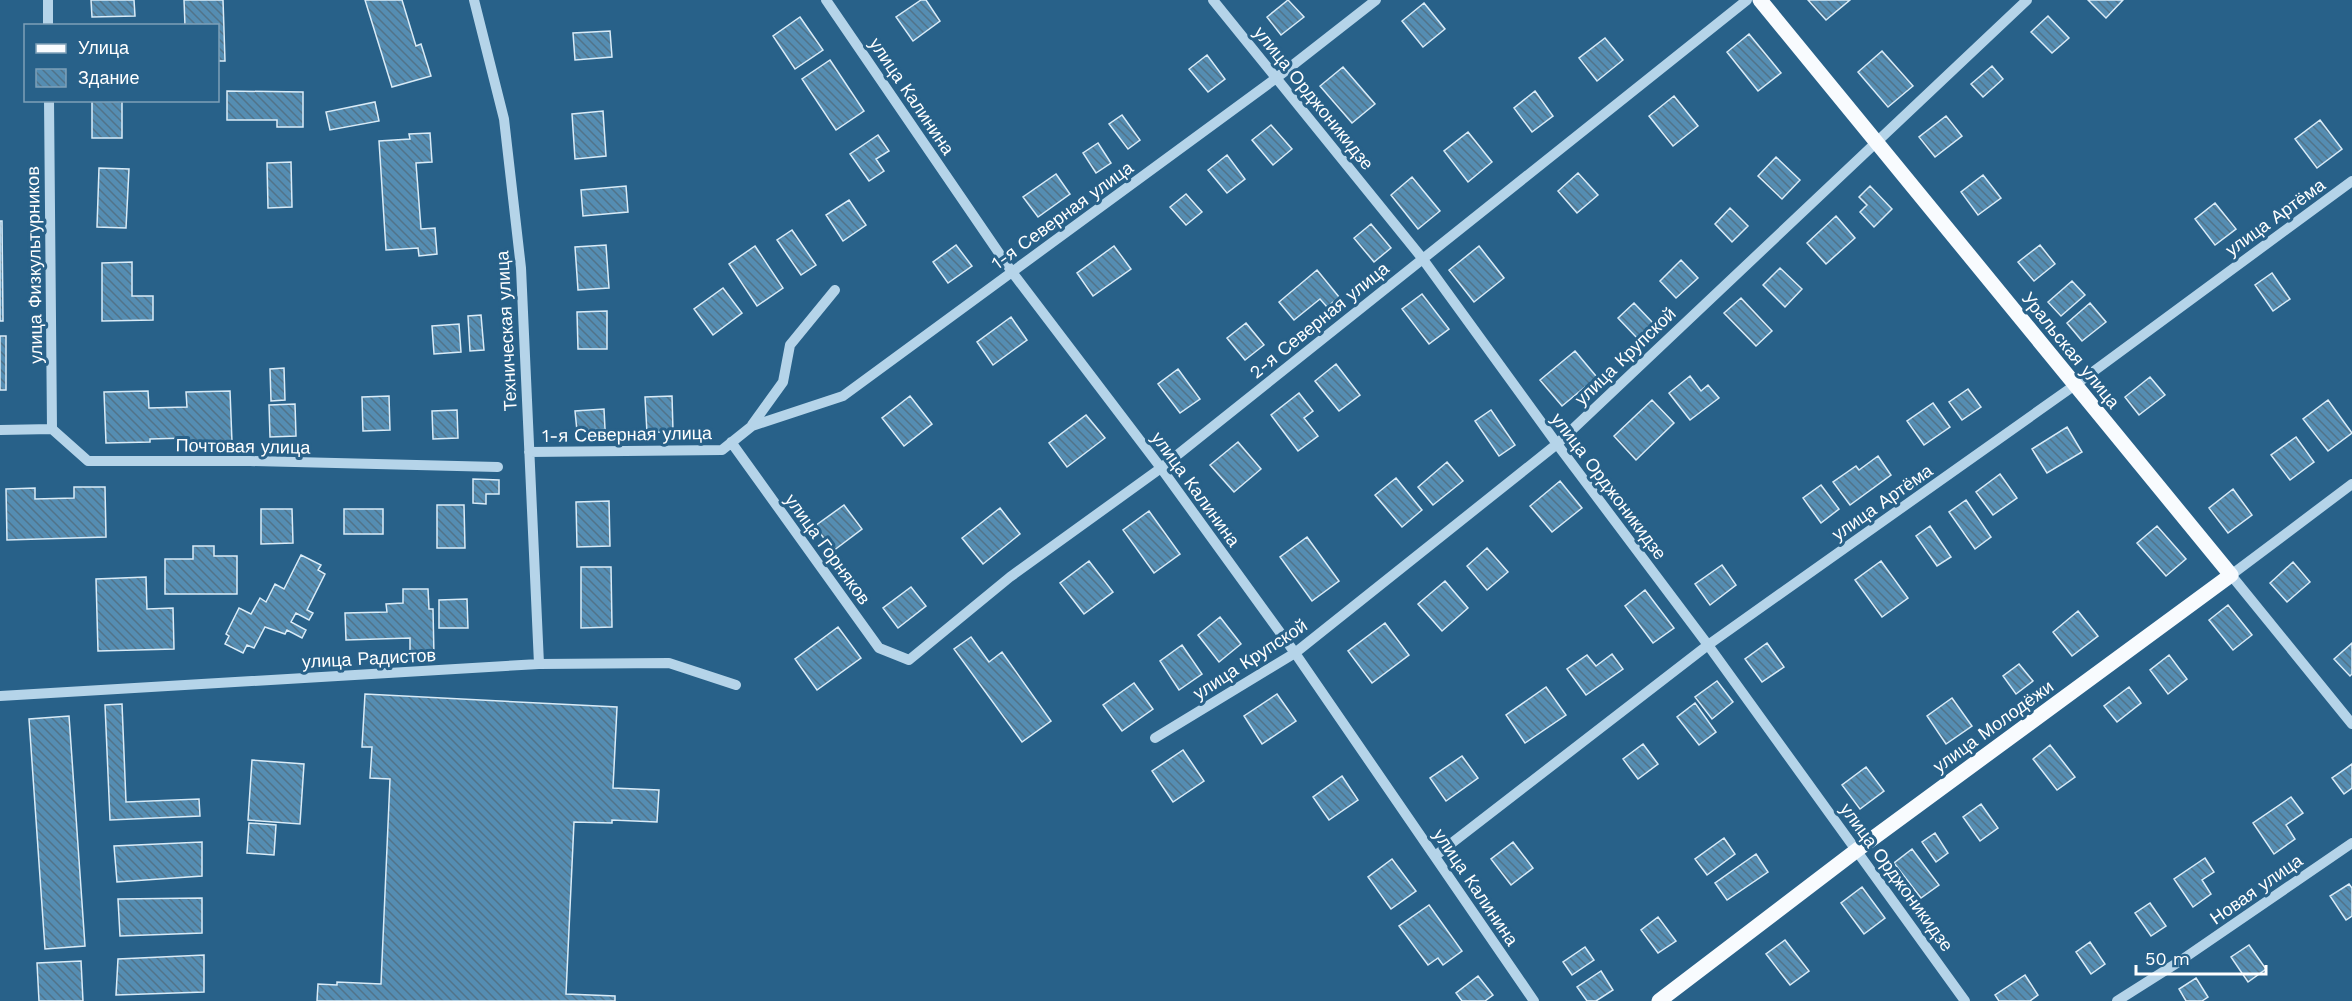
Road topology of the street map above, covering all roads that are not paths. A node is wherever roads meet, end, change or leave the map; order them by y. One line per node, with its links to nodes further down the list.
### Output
1 (48, 0): 9 (street)
2 (474, 0): 23 (street, Техническая улица)
3 (826, 0): 15 (street, улица Калинина)
4 (1213, 0): 10 (street, улица Орджоникидзе)
5 (1376, 0): 10 (street, 1-я Северная улица)
6 (1747, 0): 14 (street, 2-я Северная улица)
7 (1760, 0): 12 (main road, Уральская улица)
8 (2027, 0): 12 (street, улица Крупской)
9 (48, 24)
10 (1275, 79): 14 (street, улица Орджоникидзе); 15 (street, 1-я Северная улица)
11 (49, 102): 19 (street, улица Физкультурников)
12 (1875, 142): 17 (main road, Уральская улица); 22 (street, улица Крупской)
13 (2352, 181): 17 (street, улица Артёма)
14 (1422, 258): 22 (street, улица Орджоникидзе); 25 (street, 2-я Северная улица)
15 (1012, 272): 18 (street, 1-я Северная улица); 25 (street, улица Калинина)
16 (835, 290): 18 (street, 1-я Северная улица)
17 (2075, 385): 27 (main road, Уральская улица); 28 (street, улица Артёма)
18 (752, 426): 21 (street, 1-я Северная улица)
19 (52, 429): 20 (street); 24 (street, Почтовая улица)
20 (0, 430)
21 (731, 442): 23 (street, 1-я Северная улица); 30 (street, улица Горняков)
22 (1557, 444): 28 (street, улица Орджоникидзе); 29 (street, улица Крупской)
23 (529, 452): 31 (street, Техническая улица)
24 (498, 467)
25 (1161, 468): 29 (street, улица Калинина); 30 (street, 2-я Северная улица)
26 (2352, 484): 27 (street, улица Молодёжи)
27 (2231, 575): 34 (street, Уральская улица); 37 (main road, улица Молодёжи)
28 (1708, 645): 37 (street, улица Орджоникидзе); 38 (street, улица Артёма)
29 (1294, 654): 35 (street, улица Крупской); 38 (street, улица Калинина)
30 (909, 660)
31 (539, 664): 32 (street, улица Радистов); 33 (street, улица Радистов)
32 (736, 685)
33 (0, 696)
34 (2352, 724)
35 (1155, 738)
36 (2352, 843): 42 (street, Новая улица)
37 (1857, 850): 40 (main road, улица Молодёжи); 41 (street, улица Орджоникидзе)
38 (1435, 856): 39 (street, улица Калинина)
39 (1534, 1001)
40 (1659, 1001)
41 (1965, 1001)
42 (2117, 1001)

